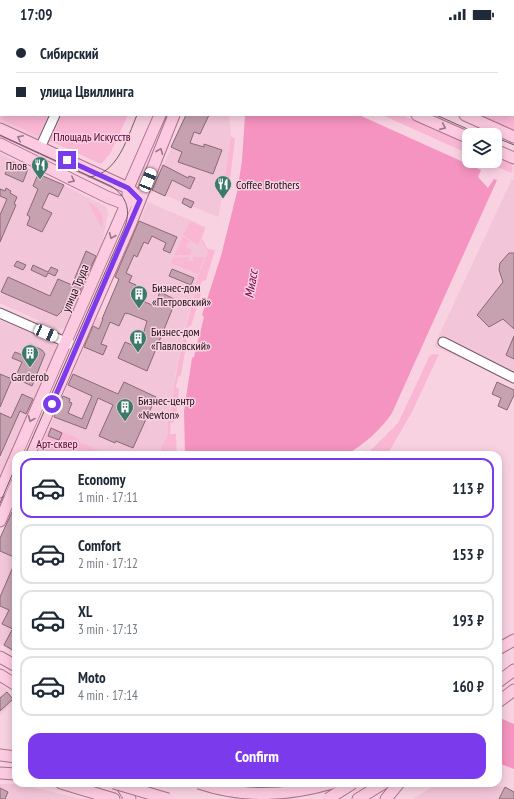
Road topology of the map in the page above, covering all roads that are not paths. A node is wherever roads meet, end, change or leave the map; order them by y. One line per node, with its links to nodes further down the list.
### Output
1 (55, 116): 10 (street)
2 (160, 116): 13 (main road, улица Труда)
3 (174, 116): 15 (main road, улица Труда, one-way to 3)
4 (419, 116): 7 (main road, one-way to 7)
5 (467, 116): 8 (main road)
6 (0, 129): 10 (main road, one-way to 6)
7 (462, 135)
8 (514, 137)
9 (0, 144): 14 (main road, one-way to 14)
10 (40, 148): 13 (main road)
11 (502, 153): 12 (main road)
12 (514, 158)
13 (128, 188): 14 (main road, улица Труда); 15 (main road)
14 (128, 200): 15 (main road); 17 (main road, улица Труда, one-way to 17)
15 (140, 200): 19 (main road, улица Труда)
16 (0, 313): 17 (street)
17 (66, 342): 19 (street); 21 (main road, улица Труда, one-way to 21)
18 (443, 342): 20 (street)
19 (77, 347): 22 (main road, улица Труда)
20 (514, 378)
21 (16, 451)
22 (31, 451)
23 (12, 461): 24 (main road, улица Труда, one-way to 24)
24 (1, 485): 25 (street)
25 (12, 486)
26 (12, 493): 27 (main road)
27 (0, 520)
28 (514, 640): 29 (main road)
29 (502, 647)
30 (0, 657): 31 (main road)
31 (12, 664)
32 (514, 670): 34 (main road)
33 (0, 675): 35 (main road)
34 (502, 679)
35 (12, 682)
36 (514, 690): 37 (main road)
37 (502, 699)
38 (74, 787): 49 (main road)
39 (122, 787): 50 (main road)
40 (128, 787): 51 (main road, bridge)
41 (213, 787): 43 (main road, bridge)
42 (296, 787): 52 (main road)
43 (317, 787)
44 (324, 787): 53 (street)
45 (347, 787): 53 (main road, bridge)
46 (378, 787): 54 (main road)
47 (381, 787): 55 (main road)
48 (395, 787): 56 (main road)
49 (114, 799)
50 (130, 799)
51 (168, 799)
52 (290, 799)
53 (329, 799)
54 (358, 799)
55 (369, 799)
56 (386, 799)

